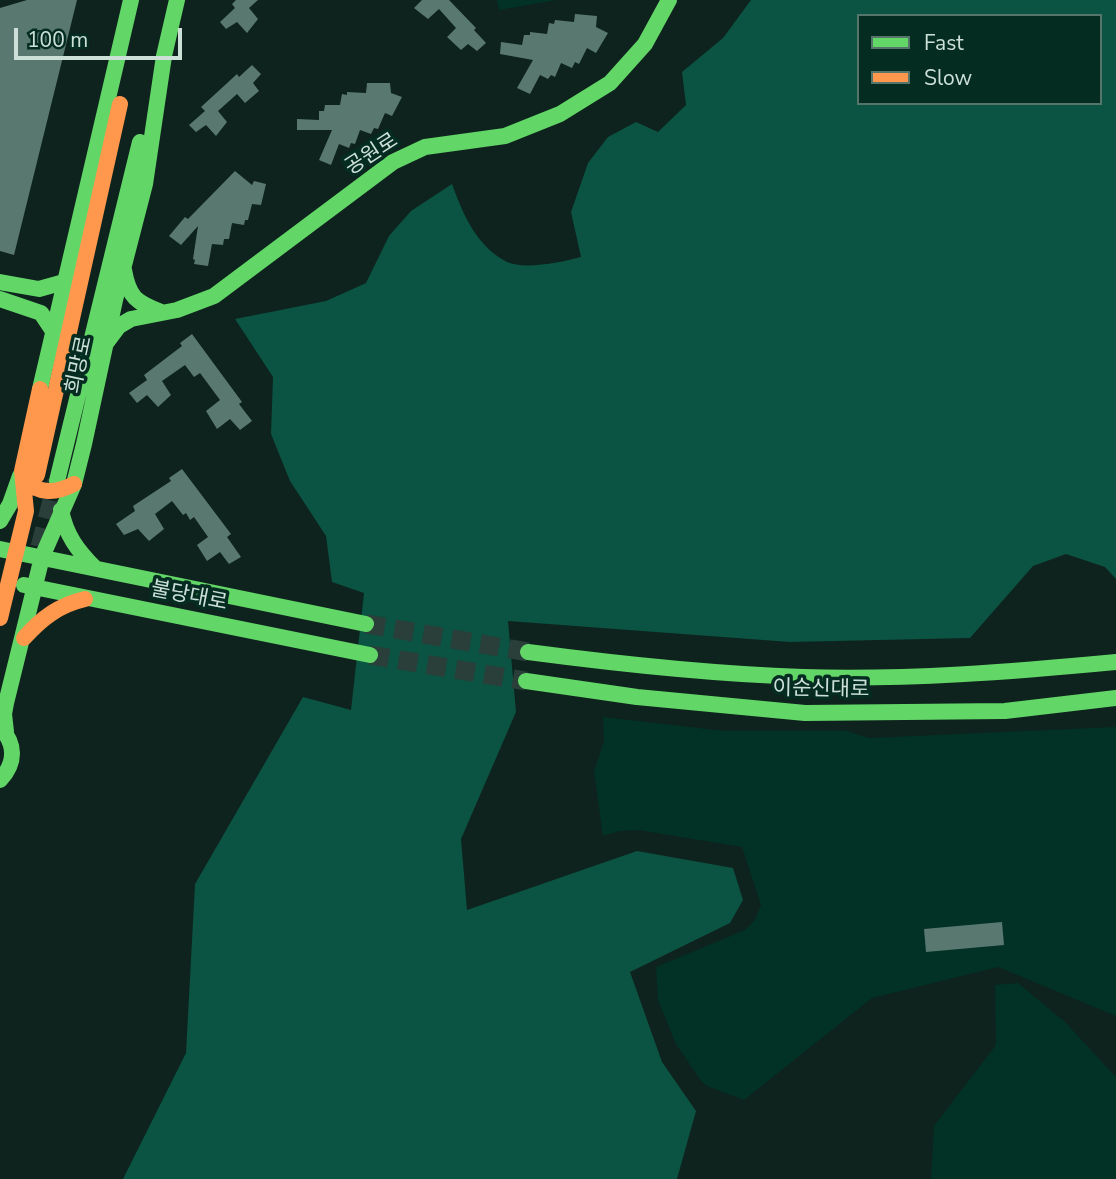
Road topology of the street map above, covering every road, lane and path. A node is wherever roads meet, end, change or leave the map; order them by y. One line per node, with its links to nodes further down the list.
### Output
1 (131, 0): 7 (main road, 희망로)
2 (143, 0): 12 (main road, 희망로)
3 (177, 0): 5 (main road, 희망로)
4 (669, 0): 9 (main road, 공원로)
5 (164, 57): 6 (main road, 희망로); 13 (main road)
6 (124, 265): 9 (main road); 11 (main road, 희망로)
7 (64, 282): 8 (main road); 10 (main road, 희망로)
8 (7, 292): 10 (main road)
9 (161, 312): 11 (main road, 공원로)
10 (53, 331): 12 (main road, 희망로)
11 (106, 344): 14 (main road, 희망로)
12 (27, 476): 14 (main road); 16 (main road, 희망로); 17 (main road, 희망로)
13 (57, 481)
14 (74, 484): 15 (main road, 희망로)
15 (61, 510): 18 (main road, 희망로); 19 (main road)
16 (0, 521)
17 (8, 550): 18 (main road, 불당대로); 20 (main road, 희망로)
18 (41, 557): 19 (main road, 불당대로); 21 (main road, 희망로)
19 (95, 568): 24 (main road, 불당대로)
20 (5, 581): 21 (main road, 불당대로); 23 (main road, 희망로)
21 (34, 587): 22 (main road, 불당대로); 25 (main road, 희망로)
22 (88, 598): 25 (main road); 27 (main road, 불당대로)
23 (0, 618)
24 (366, 624)
25 (21, 642): 31 (main road, 희망로)
26 (528, 652): 28 (main road, 이순신대로)
27 (370, 655)
28 (1116, 662)
29 (526, 681): 30 (main road, 이순신대로)
30 (1116, 698)
31 (3, 730): 32 (main road, 희망로)
32 (0, 780)

